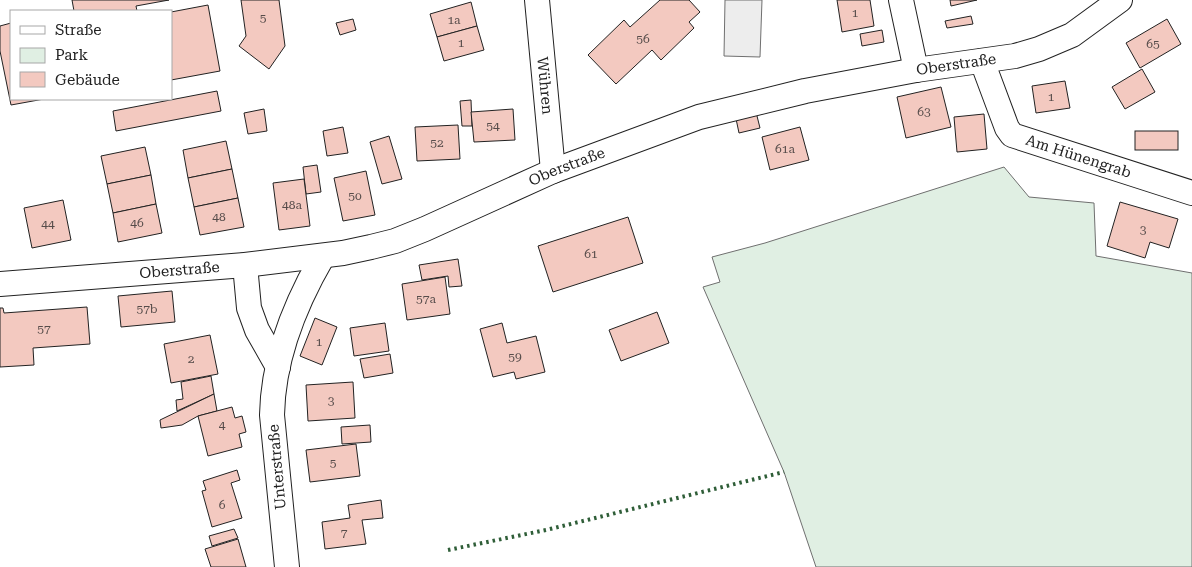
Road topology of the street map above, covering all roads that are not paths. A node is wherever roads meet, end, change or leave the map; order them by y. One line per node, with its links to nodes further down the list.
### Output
1 (537, 0): 6 (street, Wühren)
2 (901, 0): 5 (street)
3 (1120, 0): 4 (street, Oberstraße)
4 (982, 61): 5 (street, Oberstraße); 7 (street, Am Hünengrab)
5 (916, 70): 6 (street, Oberstraße)
6 (553, 171): 8 (street, Oberstraße)
7 (1192, 193)
8 (323, 256): 9 (street, Oberstraße); 11 (street, Unterstraße)
9 (245, 265): 10 (street, Oberstraße); 11 (street)
10 (0, 284)
11 (278, 367): 12 (street, Unterstraße)
12 (287, 567)

